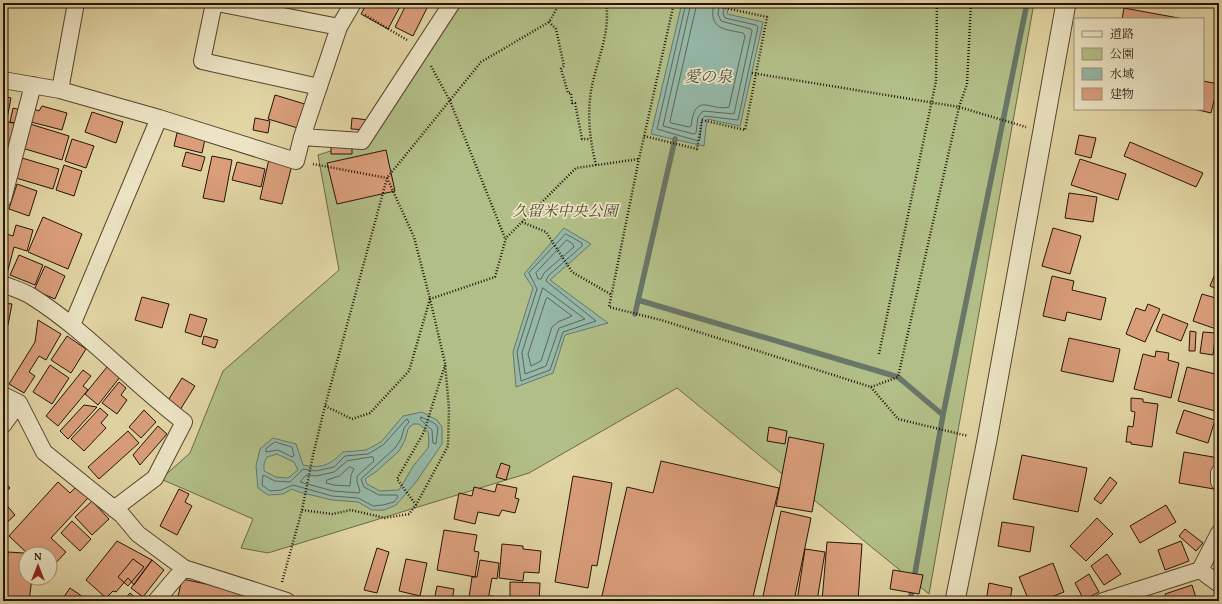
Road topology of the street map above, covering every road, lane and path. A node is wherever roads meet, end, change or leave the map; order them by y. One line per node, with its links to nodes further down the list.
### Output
1 (76, 3): 20 (street)
2 (214, 3): 19 (street)
3 (217, 3): 14 (street)
4 (452, 3): 15 (street)
5 (560, 3): 13 (path)
6 (606, 3): 28 (path)
7 (674, 3): 26 (path)
8 (722, 3): 26 (path)
9 (937, 3): 22 (path)
10 (971, 3): 23 (path)
11 (1066, 3): 25 (street)
12 (352, 5): 14 (street); 15 (path)
13 (548, 22): 21 (path); 28 (path)
14 (339, 27): 19 (street)
15 (422, 49): 21 (path); 27 (street)
16 (752, 73): 22 (path)
17 (3, 80): 18 (street)
18 (32, 85): 20 (street); 33 (street)
19 (319, 87): 27 (street)
20 (60, 90): 24 (street)
21 (450, 101): 32 (path); 35 (path)
22 (931, 102): 23 (path); 40 (path)
23 (959, 107): 25 (path); 42 (path)
24 (159, 118): 30 (street); 39 (street)
25 (1042, 129): 47 (street)
26 (644, 136): 29 (path)
27 (302, 137): 30 (street)
28 (590, 139): 31 (path)
29 (639, 159): 31 (path); 37 (path)
30 (296, 161): 32 (path)
31 (596, 165): 34 (path)
32 (387, 178): 38 (path); 45 (path)
33 (3, 199)
34 (522, 222): 35 (path); 37 (path)
35 (506, 238): 38 (path)
36 (3, 284): 39 (street)
37 (612, 295): 42 (path)
38 (430, 298): 41 (path); 45 (path)
39 (72, 325): 51 (street)
40 (879, 354)
41 (445, 363): 50 (path); 50 (path)
42 (871, 387): 47 (path)
43 (3, 395): 44 (street)
44 (19, 403): 46 (street); 51 (street)
45 (326, 406): 52 (path)
46 (3, 425)
47 (987, 440): 59 (street)
48 (1219, 473): 49 (street)
49 (1219, 482)
50 (416, 505): 52 (path)
51 (114, 509): 54 (street)
52 (302, 510): 57 (path)
53 (1219, 533): 55 (street)
54 (184, 568): 57 (street); 58 (street)
55 (1200, 570): 56 (street); 60 (street)
56 (1219, 584)
57 (281, 600)
58 (156, 601)
59 (955, 601)
60 (1103, 601)

